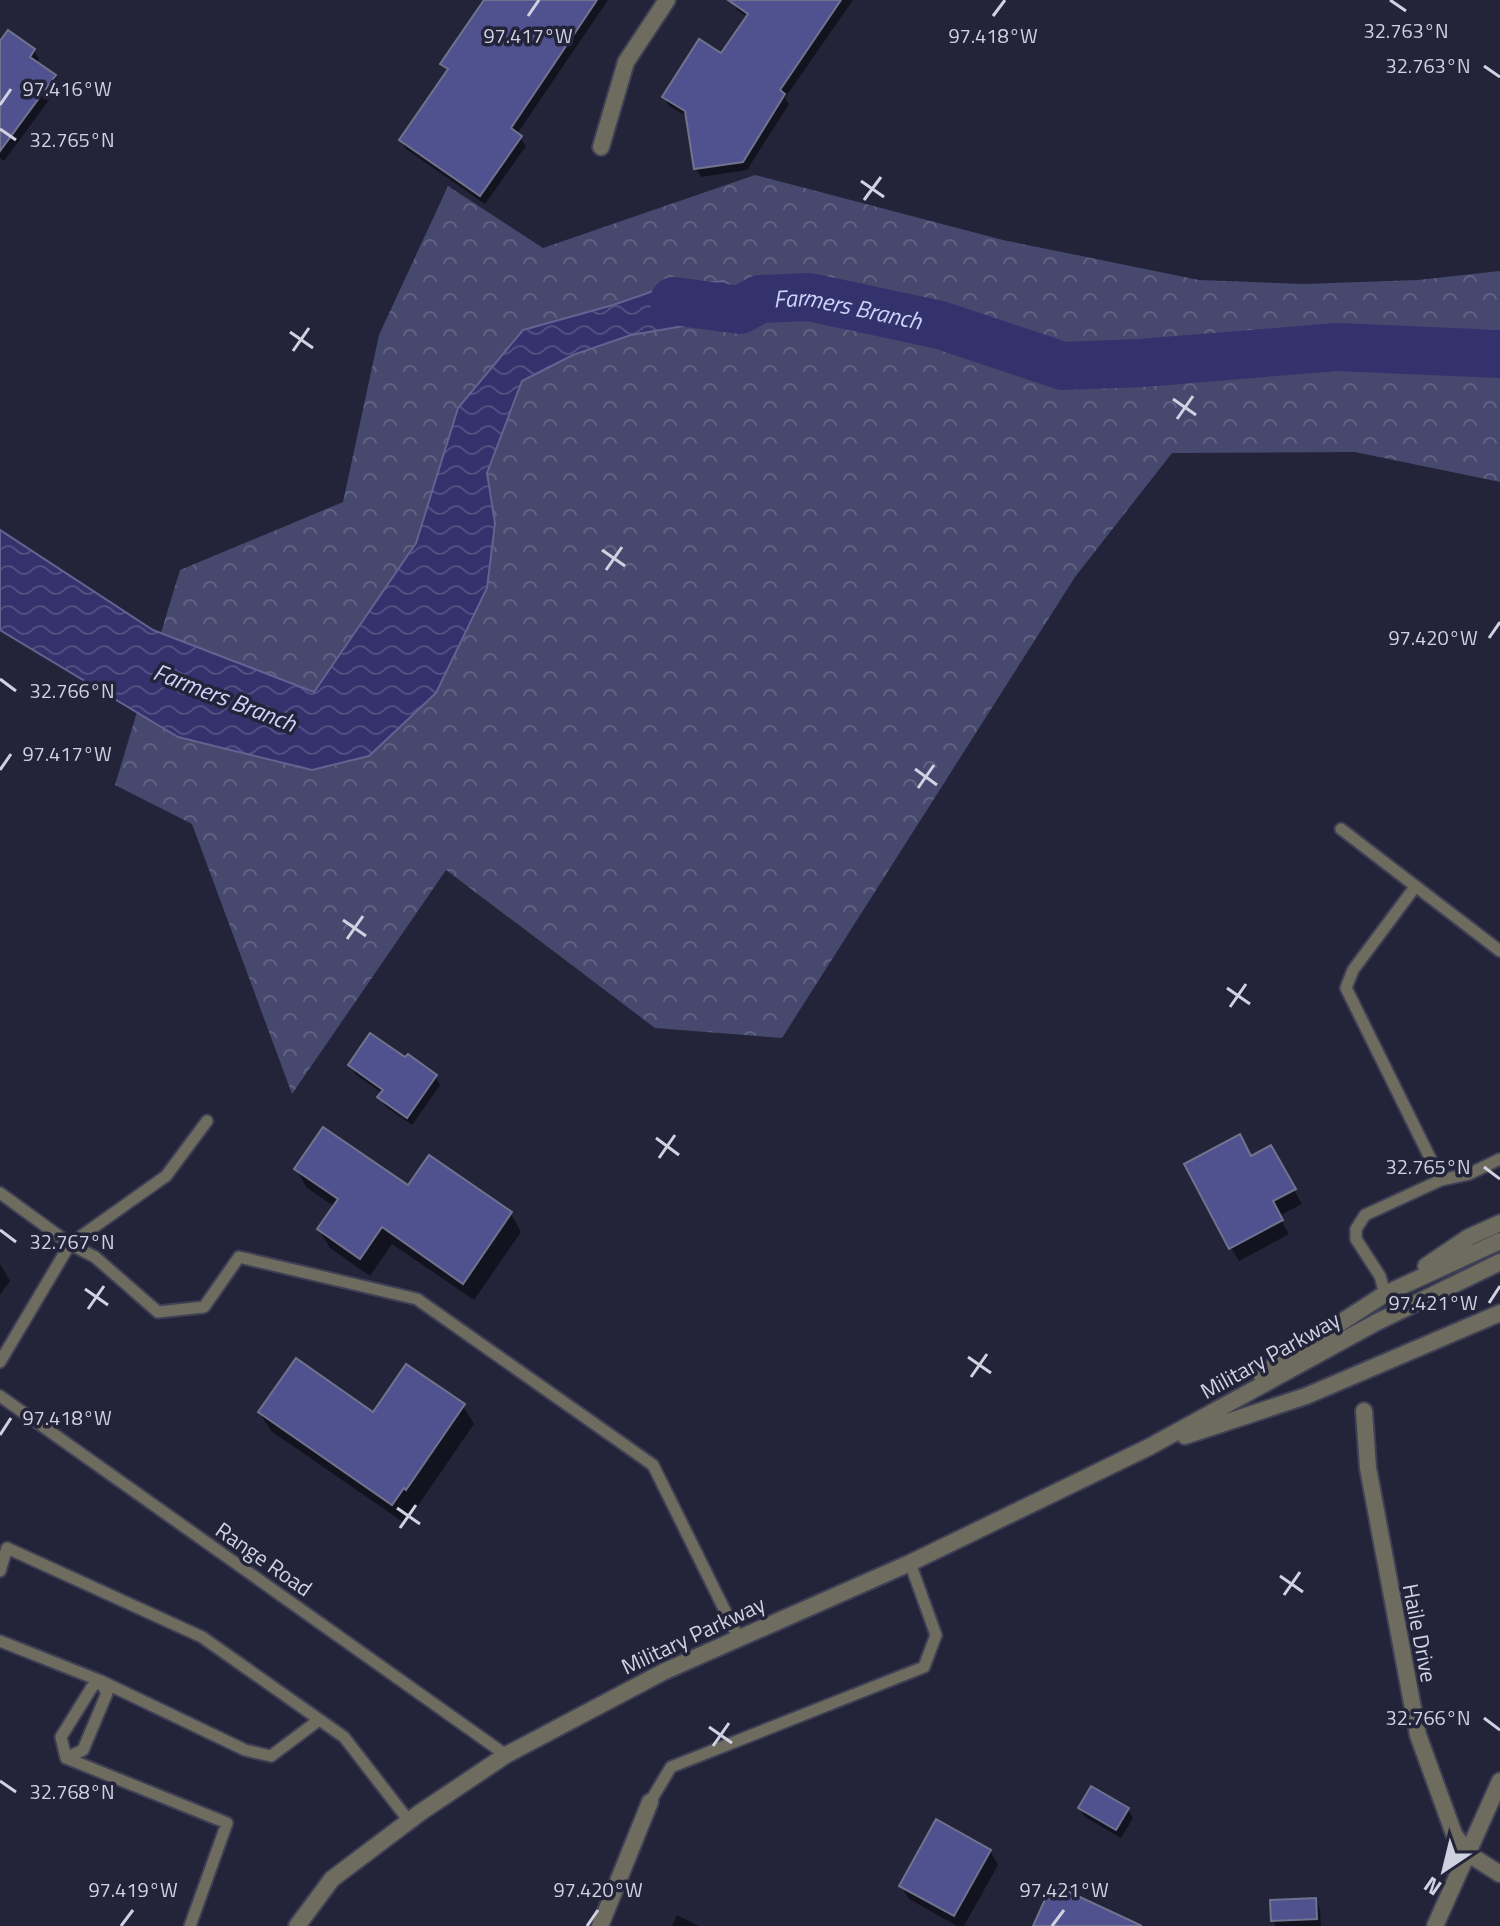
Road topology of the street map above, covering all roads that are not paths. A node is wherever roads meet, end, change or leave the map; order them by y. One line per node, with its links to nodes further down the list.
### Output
1 (667, 0): 2 (street)
2 (601, 147)
3 (1341, 829): 4 (lane)
4 (1415, 887): 5 (lane); 8 (lane)
5 (1500, 951)
6 (207, 1121): 12 (lane)
7 (1500, 1159): 8 (lane)
8 (1441, 1180): 14 (lane)
9 (0, 1193): 12 (lane)
10 (1500, 1223): 14 (street, Military Parkway)
11 (1500, 1241): 14 (street, Military Parkway)
12 (70, 1244): 16 (lane); 22 (lane)
13 (1500, 1262): 19 (street, Military Parkway)
14 (1385, 1294): 19 (street, Military Parkway)
15 (1500, 1313): 19 (street, Military Parkway)
16 (0, 1362)
17 (0, 1396): 26 (lane, Range Road)
18 (1364, 1411): 31 (street, Haile Drive)
19 (1149, 1447): 20 (street, Military Parkway)
20 (910, 1563): 22 (street, Military Parkway); 29 (lane)
21 (0, 1571): 25 (lane)
22 (738, 1637): 26 (street, Military Parkway)
23 (0, 1641): 24 (lane)
24 (101, 1681): 25 (lane); 27 (lane); 27 (lane)
25 (319, 1720): 30 (lane)
26 (506, 1755): 30 (street, Military Parkway)
27 (66, 1758): 33 (lane)
28 (1500, 1781): 31 (street)
29 (650, 1802): 35 (street)
30 (409, 1821): 34 (street, Military Parkway)
31 (1467, 1853): 32 (street); 36 (street)
32 (1500, 1874)
33 (190, 1926)
34 (297, 1926)
35 (600, 1926)
36 (1435, 1926)

